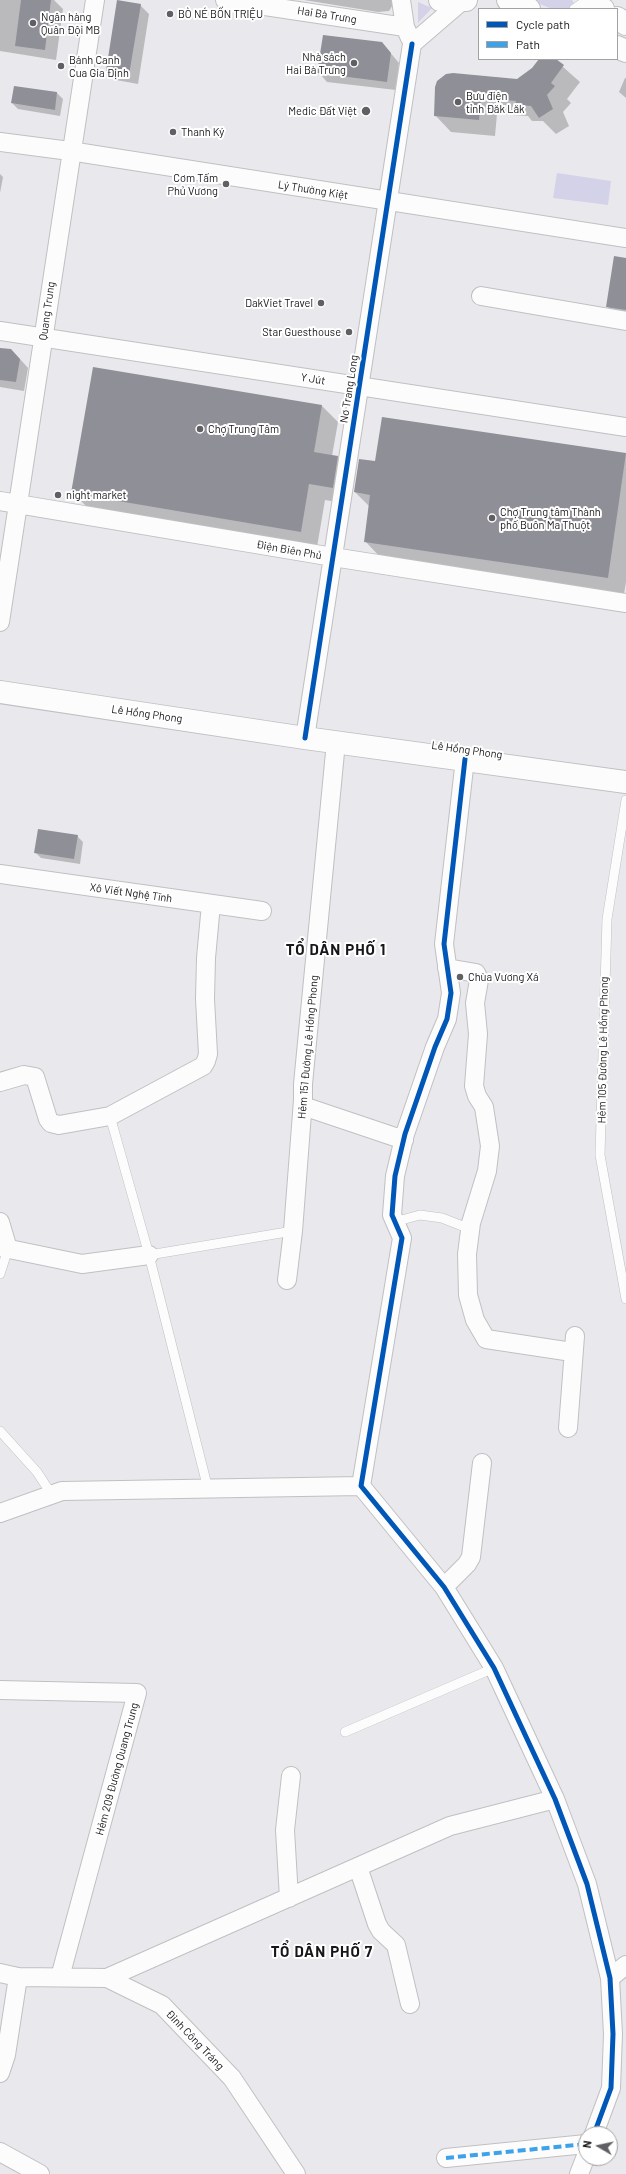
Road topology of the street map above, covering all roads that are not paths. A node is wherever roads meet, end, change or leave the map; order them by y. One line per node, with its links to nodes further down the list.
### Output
1 (95, 0): 14 (street, Quang Trung)
2 (225, 0): 11 (street, Hai Bà Trưng)
3 (401, 0): 11 (street)
4 (440, 0): 5 (street)
5 (464, 0): 12 (street)
6 (508, 0): 8 (street)
7 (588, 0): 9 (lane); 10 (street)
8 (527, 8)
9 (576, 8)
10 (601, 8)
11 (405, 27): 12 (street)
12 (412, 44): 15 (street, Nơ Trang Long)
13 (0, 142): 14 (street, Lý Thường Kiệt)
14 (70, 151): 15 (street, Lý Thường Kiệt); 20 (street, Quang Trung)
15 (388, 201): 16 (street, Lý Thường Kiệt); 21 (street, Nơ Trang Long)
16 (626, 238)
17 (481, 296): 18 (street)
18 (626, 321)
19 (0, 331): 20 (street, Y Jút)
20 (43, 338): 21 (street, Y Jút); 24 (street, Quang Trung)
21 (359, 386): 22 (street, Y Jút); 25 (street, Nơ Trang Long)
22 (626, 427)
23 (0, 500): 24 (street, Điện Biên Phủ)
24 (18, 503): 25 (street, Điện Biên Phủ); 27 (street, Quang Trung)
25 (333, 557): 26 (street, Điện Biên Phủ); 29 (street, Nơ Trang Long)
26 (626, 603)
27 (0, 622)
28 (0, 692): 29 (street, Lê Hồng Phong)
29 (305, 738): 30 (street, Lê Hồng Phong)
30 (336, 742): 31 (street, Lê Hồng Phong); 39 (street, Hẻm 151 Đường Lê Hồng Phong)
31 (465, 760): 32 (street, Lê Hồng Phong); 37 (street)
32 (626, 782)
33 (626, 800): 50 (lane, Hẻm 105 Đường Lê Hồng Phong)
34 (0, 874): 35 (street, Xô Viết Nghệ Tĩnh)
35 (211, 904): 36 (street, Xô Viết Nghệ Tĩnh); 40 (street)
36 (262, 911)
37 (447, 968): 41 (street); 44 (street)
38 (0, 1082): 40 (street)
39 (303, 1106): 41 (street); 45 (street, Hẻm 151 Đường Lê Hồng Phong)
40 (110, 1116): 47 (lane)
41 (404, 1140): 43 (street)
42 (0, 1222): 46 (street)
43 (394, 1222): 44 (lane); 54 (street)
44 (470, 1229): 51 (street)
45 (293, 1231): 47 (lane); 49 (street, Hẻm 151 Đường Lê Hồng Phong)
46 (4, 1248): 47 (street); 48 (lane)
47 (149, 1255): 55 (lane)
48 (0, 1274)
49 (287, 1280)
50 (626, 1299)
51 (568, 1428)
52 (0, 1430): 56 (lane)
53 (482, 1463): 58 (street)
54 (361, 1486): 55 (street); 58 (street)
55 (208, 1489): 56 (street)
56 (52, 1495): 57 (street)
57 (0, 1513)
58 (444, 1587): 59 (street)
59 (494, 1668): 61 (lane); 63 (street)
60 (0, 1690): 69 (street, Hẻm 209 Đường Quang Trung)
61 (345, 1732)
62 (291, 1776): 65 (street)
63 (555, 1799): 64 (street); 71 (street)
64 (358, 1867): 65 (street); 72 (street)
65 (289, 1898): 70 (street)
66 (626, 1965): 71 (street)
67 (0, 1974): 68 (street, Đinh Công Tráng)
68 (18, 1976): 69 (street, Đinh Công Tráng); 73 (street)
69 (60, 1977): 70 (street, Đinh Công Tráng)
70 (107, 1978): 79 (street, Đinh Công Tráng)
71 (610, 1978): 74 (street)
72 (410, 2004)
73 (0, 2073)
74 (597, 2126)
75 (578, 2145): 77 (street)
76 (0, 2152): 78 (street)
77 (446, 2158)
78 (40, 2174)
79 (296, 2174)

